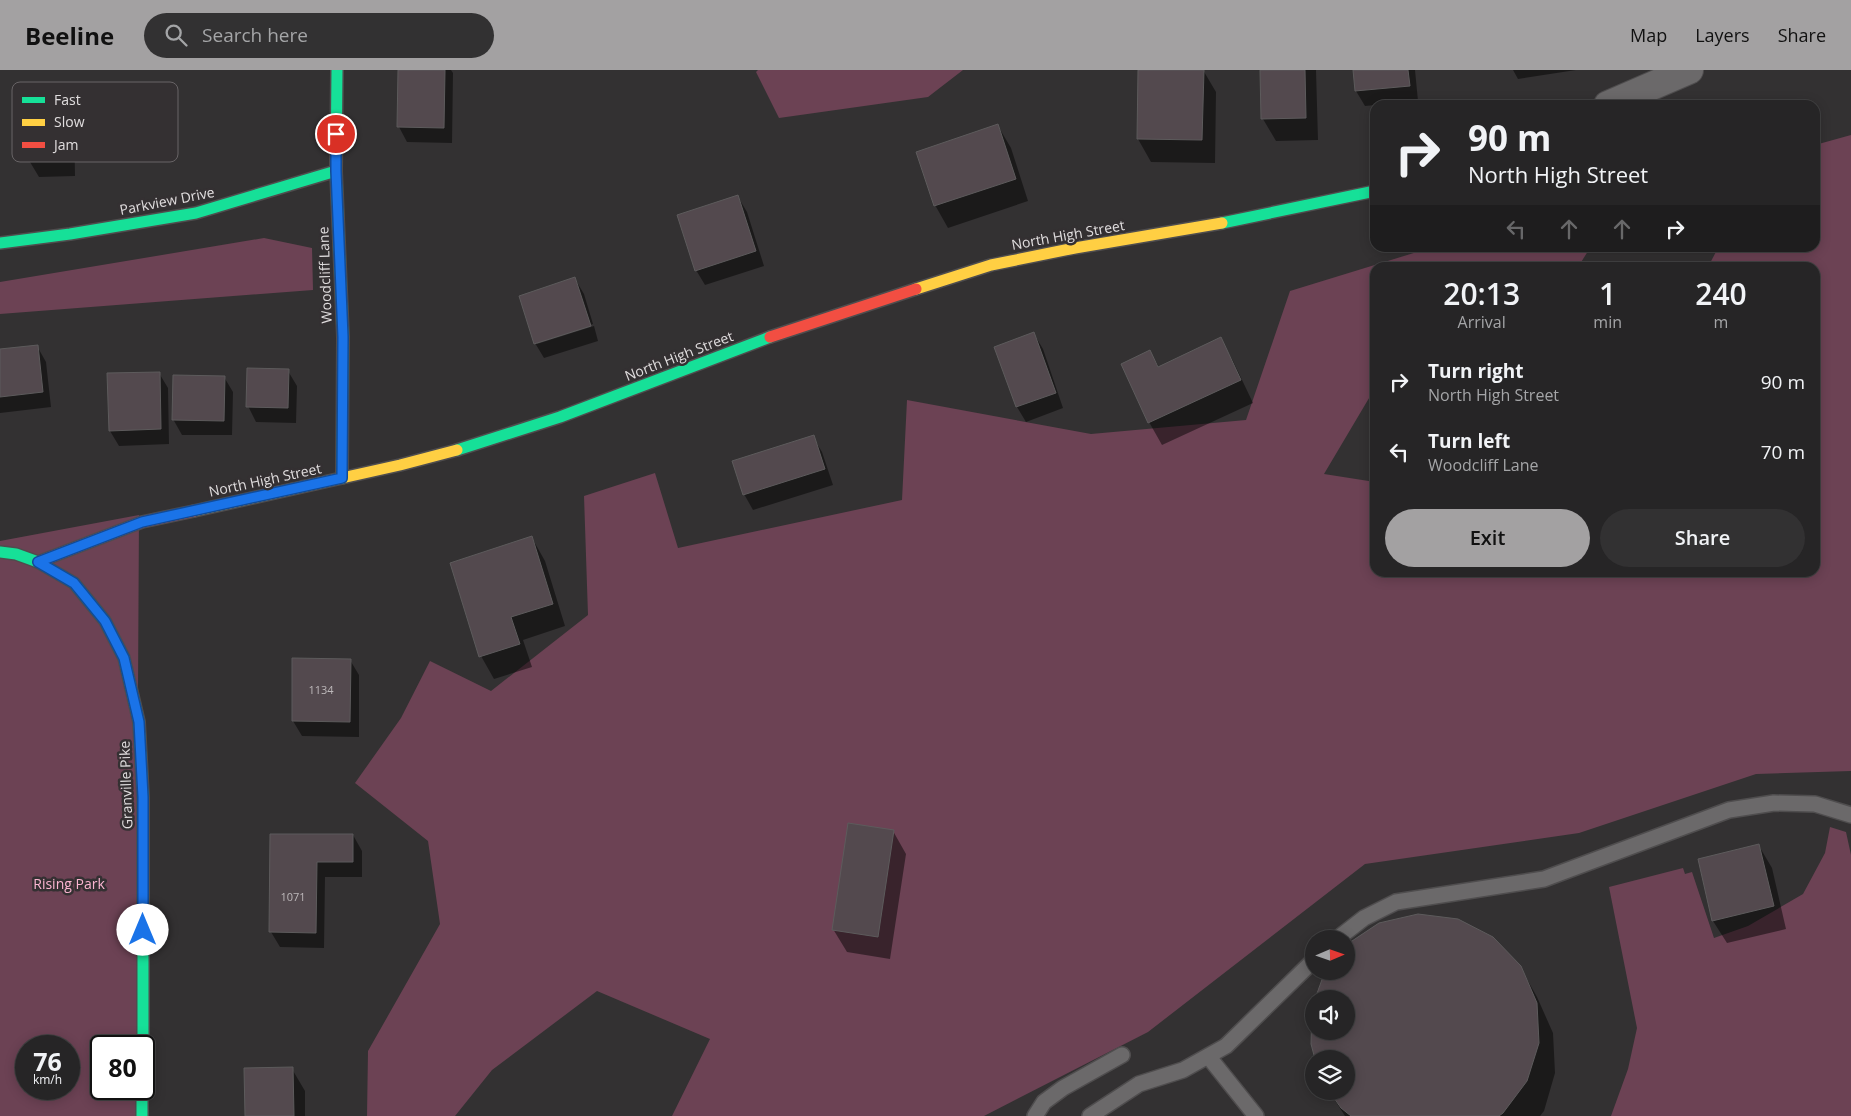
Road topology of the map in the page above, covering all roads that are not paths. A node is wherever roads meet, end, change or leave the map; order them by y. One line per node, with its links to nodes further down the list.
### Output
1 (337, 70): 4 (main road, Woodcliff Lane)
2 (1689, 70): 3 (street)
3 (1620, 100)
4 (336, 171): 6 (main road, Parkview Drive); 7 (main road, Woodcliff Lane)
5 (1370, 192): 7 (main road, North High Street)
6 (0, 243)
7 (342, 478): 9 (main road, North High Street)
8 (0, 552): 9 (main road)
9 (38, 562): 13 (main road, Granville Pike)
10 (1851, 815): 11 (lane)
11 (1349, 930)
12 (1305, 969): 15 (lane)
13 (142, 1035)
14 (1122, 1055): 18 (lane)
15 (1208, 1056): 19 (lane); 20 (lane)
16 (142, 1100): 17 (main road)
17 (142, 1116)
18 (1035, 1116)
19 (1090, 1116)
20 (1256, 1116)

